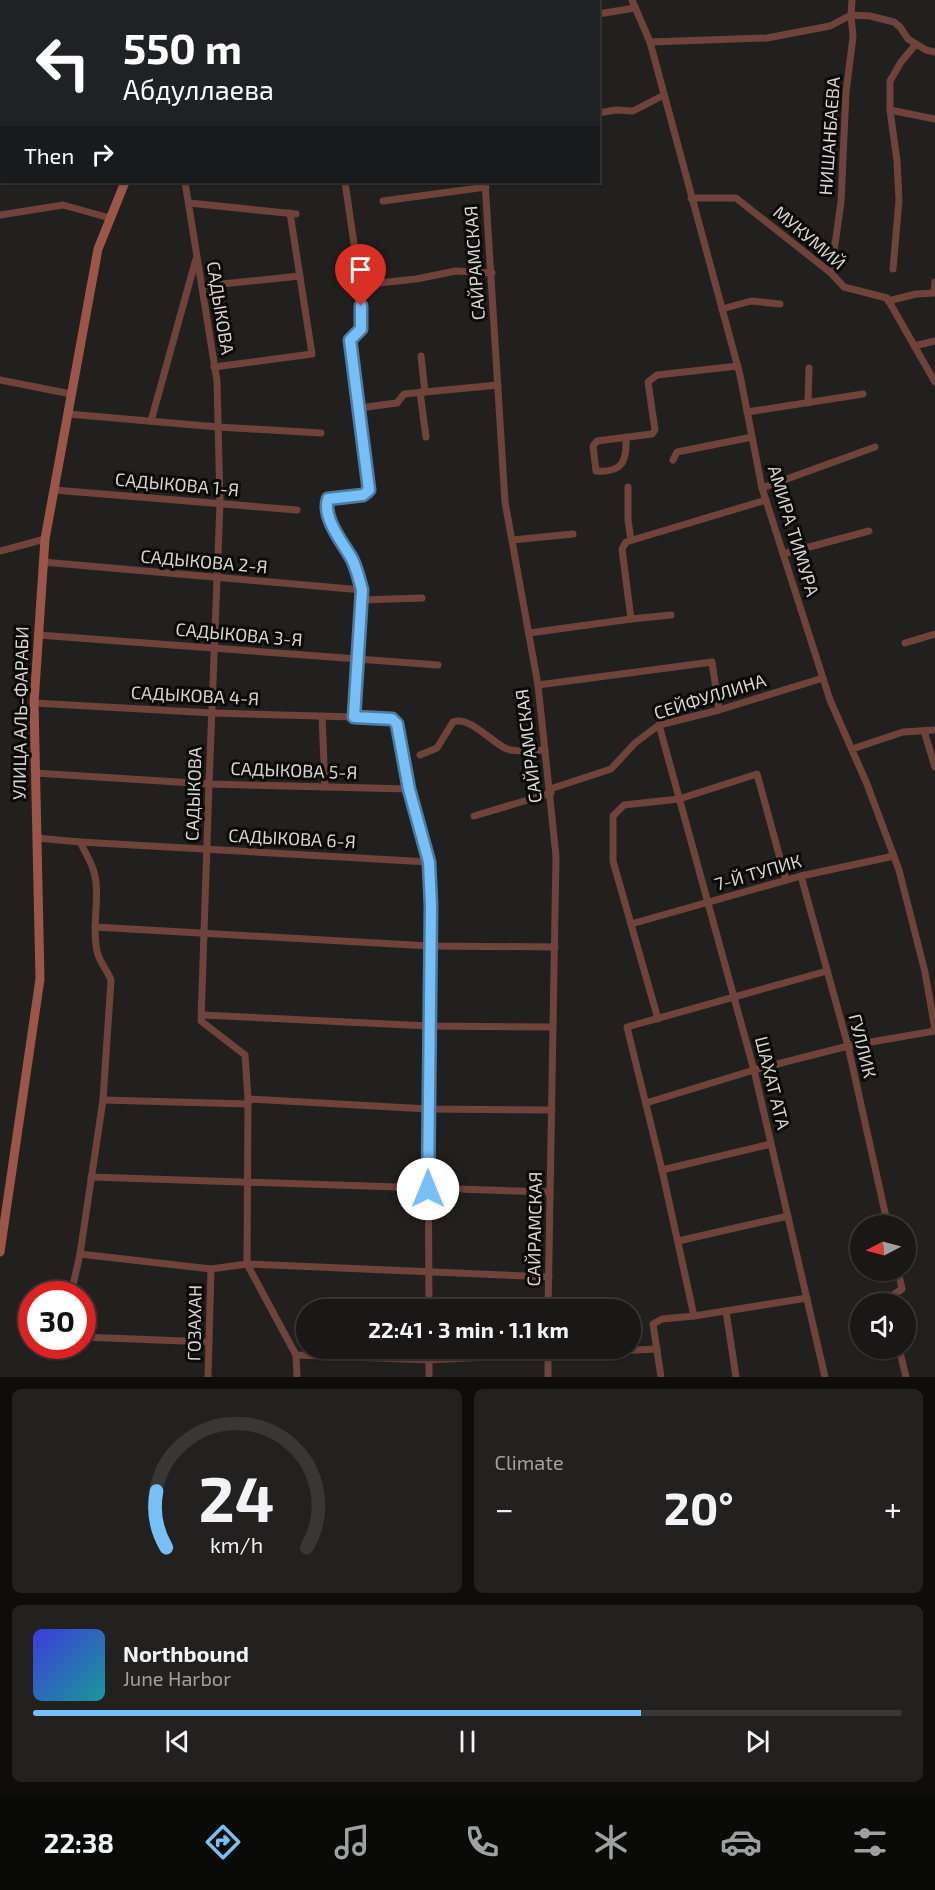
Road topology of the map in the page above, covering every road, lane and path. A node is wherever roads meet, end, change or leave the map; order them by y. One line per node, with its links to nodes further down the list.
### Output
1 (852, 0): 4 (street, НИШАНБАЕВА)
2 (633, 4): 3 (street); 5 (street, АМИРА ТИМУРА)
3 (600, 13)
4 (851, 15): 5 (street); 6 (street); 24 (street, НИШАНБАЕВА)
5 (650, 42): 8 (street, АМИРА ТИМУРА)
6 (916, 44): 7 (street); 9 (street)
7 (935, 52)
8 (664, 95): 10 (street); 16 (street, АМИРА ТИМУРА)
9 (890, 110): 11 (street); 22 (street)
10 (600, 113)
11 (935, 119)
12 (125, 183): 20 (main road, УЛИЦА АЛЬ-ФАРАБИ)
13 (185, 183): 18 (street, САДЫКОВА)
14 (345, 183): 27 (street)
15 (485, 184): 17 (street); 23 (street, САЙРАМСКАЯ)
16 (691, 198): 24 (street, МУКУМИЙ); 31 (street, АМИРА ТИМУРА)
17 (383, 201)
18 (189, 203): 21 (street, САДЫКОВА); 25 (street)
19 (0, 215): 20 (street)
20 (110, 218): 42 (main road, УЛИЦА АЛЬ-ФАРАБИ)
21 (197, 255): 28 (street, САДЫКОВА); 48 (street)
22 (893, 269)
23 (492, 273): 27 (street); 40 (street, САЙРАМСКАЯ)
24 (831, 273): 29 (street, МУКУМИЙ)
25 (300, 276): 28 (street); 36 (street)
26 (935, 282): 29 (street)
27 (360, 285): 45 (street)
28 (202, 286): 36 (street, САДЫКОВА)
29 (888, 301): 33 (street)
30 (780, 304): 31 (street)
31 (722, 309): 35 (street, АМИРА ТИМУРА)
32 (935, 341): 33 (street)
33 (914, 346): 39 (street)
34 (421, 356): 41 (street)
35 (738, 366): 46 (street, АМИРА ТИМУРА); 52 (street)
36 (214, 367): 49 (street, САДЫКОВА)
37 (808, 368): 44 (street)
38 (0, 380): 42 (street)
39 (935, 382)
40 (498, 385): 41 (street); 65 (street, САЙРАМСКАЯ)
41 (423, 392): 45 (street); 51 (street)
42 (71, 394): 47 (main road, УЛИЦА АЛЬ-ФАРАБИ)
43 (863, 394): 44 (street)
44 (808, 403): 46 (street)
45 (359, 408): 71 (street)
46 (747, 412): 53 (street, АМИРА ТИМУРА)
47 (68, 414): 48 (street); 58 (main road, УЛИЦА АЛЬ-ФАРАБИ)
48 (151, 421): 49 (street)
49 (218, 427): 50 (street); 60 (street, САДЫКОВА)
50 (321, 433)
51 (426, 437)
52 (627, 437): 52 (street)
53 (752, 437): 55 (street); 57 (street, АМИРА ТИМУРА)
54 (875, 447): 57 (street)
55 (673, 460)
56 (628, 487): 66 (street)
57 (762, 488): 59 (street, АМИРА ТИМУРА)
58 (54, 490): 60 (street, САДЫКОВА 1-Я); 64 (main road, УЛИЦА АЛЬ-ФАРАБИ)
59 (766, 500): 66 (street); 68 (street, АМИРА ТИМУРА)
60 (220, 503): 61 (street, САДЫКОВА 1-Я); 70 (street, САДЫКОВА)
61 (297, 510)
62 (869, 531): 68 (street)
63 (573, 534): 65 (street)
64 (45, 539): 67 (street); 69 (main road, УЛИЦА АЛЬ-ФАРАБИ)
65 (512, 540): 76 (street, САЙРАМСКАЯ)
66 (631, 540): 75 (street)
67 (0, 551)
68 (783, 554): 83 (street, АМИРА ТИМУРА)
69 (43, 562): 70 (street, САДЫКОВА 2-Я); 78 (main road, УЛИЦА АЛЬ-ФАРАБИ)
70 (218, 578): 71 (street, САДЫКОВА 2-Я); 80 (street, САДЫКОВА)
71 (362, 590): 73 (street)
72 (422, 598): 73 (street)
73 (362, 600): 81 (street)
74 (671, 615): 75 (street)
75 (631, 619): 76 (street)
76 (529, 633): 84 (street, САЙРАМСКАЯ)
77 (935, 634): 79 (street)
78 (38, 635): 80 (street, САДЫКОВА 3-Я); 85 (main road, УЛИЦА АЛЬ-ФАРАБИ)
79 (905, 643)
80 (215, 648): 81 (street, САДЫКОВА 3-Я); 87 (street, САДЫКОВА)
81 (357, 660): 82 (street, САДЫКОВА 3-Я); 89 (street)
82 (438, 665)
83 (823, 678): 86 (street, СЕЙФУЛЛИНА); 93 (street, АМИРА ТИМУРА)
84 (538, 685): 86 (street); 94 (street, САЙРАМСКАЯ)
85 (34, 702): 87 (street, САДЫКОВА 4-Я); 97 (main road, УЛИЦА АЛЬ-ФАРАБИ)
86 (719, 710): 90 (street, СЕЙФУЛЛИНА)
87 (213, 713): 88 (street, САДЫКОВА 4-Я); 98 (street, САДЫКОВА)
88 (322, 716): 89 (street, САДЫКОВА 4-Я); 99 (street)
89 (354, 717): 100 (street, САДЫКОВА 4-Я)
90 (659, 724): 101 (street, СЕЙФУЛЛИНА); 102 (street, ШАХАТ АТА)
91 (935, 730): 92 (street)
92 (924, 731): 93 (street); 96 (street)
93 (852, 749): 107 (street, АМИРА ТИМУРА)
94 (545, 750): 95 (street); 101 (street, САЙРАМСКАЯ)
95 (420, 755)
96 (935, 767)
97 (35, 773): 98 (street, САДЫКОВА 5-Я); 104 (main road, УЛИЦА АЛЬ-ФАРАБИ)
98 (209, 784): 99 (street, САДЫКОВА 5-Я); 106 (street, САДЫКОВА)
99 (325, 787): 100 (street, САДЫКОВА 5-Я)
100 (409, 789): 108 (street)
101 (550, 791): 103 (street, СЕЙФУЛЛИНА); 116 (street, САЙРАМСКАЯ)
102 (680, 799): 110 (street); 111 (street, ШАХАТ АТА); 112 (street)
103 (474, 816)
104 (37, 838): 105 (street, САДЫКОВА 6-Я); 140 (main road, УЛИЦА АЛЬ-ФАРАБИ)
105 (80, 843): 106 (street, САДЫКОВА 6-Я); 113 (street)
106 (207, 849): 108 (street, САДЫКОВА 6-Я); 114 (street, САДЫКОВА)
107 (894, 856): 109 (street, 7-Й ТУПИК); 123 (street, АМИРА ТИМУРА)
108 (429, 862): 115 (street)
109 (801, 876): 110 (street, 7-Й ТУПИК); 117 (street, ГУЛЛИК)
110 (786, 880): 111 (street, 7-Й ТУПИК)
111 (708, 903): 112 (street, 7-Й ТУПИК); 118 (street, ШАХАТ АТА)
112 (631, 924): 120 (street)
113 (95, 927): 114 (street); 126 (street)
114 (204, 932): 115 (street); 119 (street, САДЫКОВА)
115 (430, 946): 116 (street); 121 (street)
116 (555, 948): 122 (street, САЙРАМСКАЯ)
117 (827, 971): 118 (street); 124 (street, ГУЛЛИК)
118 (734, 997): 120 (street); 125 (street, ШАХАТ АТА)
119 (202, 1015): 121 (street); 127 (street)
120 (658, 1019): 128 (street)
121 (429, 1026): 122 (street); 129 (street)
122 (553, 1027): 130 (street, САЙРАМСКАЯ)
123 (935, 1030): 124 (street)
124 (848, 1046): 125 (street); 137 (street, ГУЛЛИК)
125 (754, 1070): 128 (street); 131 (street, ШАХАТ АТА)
126 (103, 1100): 127 (street); 133 (street)
127 (248, 1102): 129 (street); 134 (street)
128 (646, 1103): 132 (street)
129 (428, 1109): 130 (street); 135 (street)
130 (552, 1110): 136 (street, САЙРАМСКАЯ)
131 (771, 1144): 132 (street); 138 (street, ШАХАТ АТА)
132 (662, 1170): 139 (street)
133 (91, 1177): 134 (street); 141 (street)
134 (248, 1181): 135 (street); 142 (street)
135 (428, 1189): 136 (street); 144 (street)
136 (550, 1192): 145 (street, САЙРАМСКАЯ)
137 (886, 1215)
138 (788, 1216): 139 (street); 149 (street, ШАХАТ АТА)
139 (678, 1242): 153 (street)
140 (0, 1252)
141 (80, 1254): 143 (street); 146 (street)
142 (247, 1264): 143 (street); 144 (street); 158 (street)
143 (211, 1269): 155 (street, ГОЗАХАН)
144 (429, 1273): 145 (street); 150 (street)
145 (549, 1277): 151 (street, САЙРАМСКАЯ)
146 (74, 1281)
147 (900, 1281): 148 (street)
148 (896, 1293)
149 (807, 1298): 152 (street); 171 (street, ШАХАТ АТА)
150 (429, 1299)
151 (548, 1299)
152 (726, 1311): 153 (street); 170 (street)
153 (694, 1317): 157 (street)
154 (96, 1338): 155 (street)
155 (209, 1342): 165 (street, ГОЗАХАН)
156 (641, 1349): 157 (street)
157 (657, 1349): 169 (street)
158 (296, 1355)
159 (296, 1359): 166 (street)
160 (402, 1359): 164 (street)
161 (444, 1359): 164 (street)
162 (548, 1359): 168 (street)
163 (902, 1359): 172 (street)
164 (429, 1360): 167 (street)
165 (208, 1377)
166 (297, 1377)
167 (429, 1377)
168 (548, 1377)
169 (661, 1377)
170 (736, 1377)
171 (825, 1377)
172 (906, 1377)

